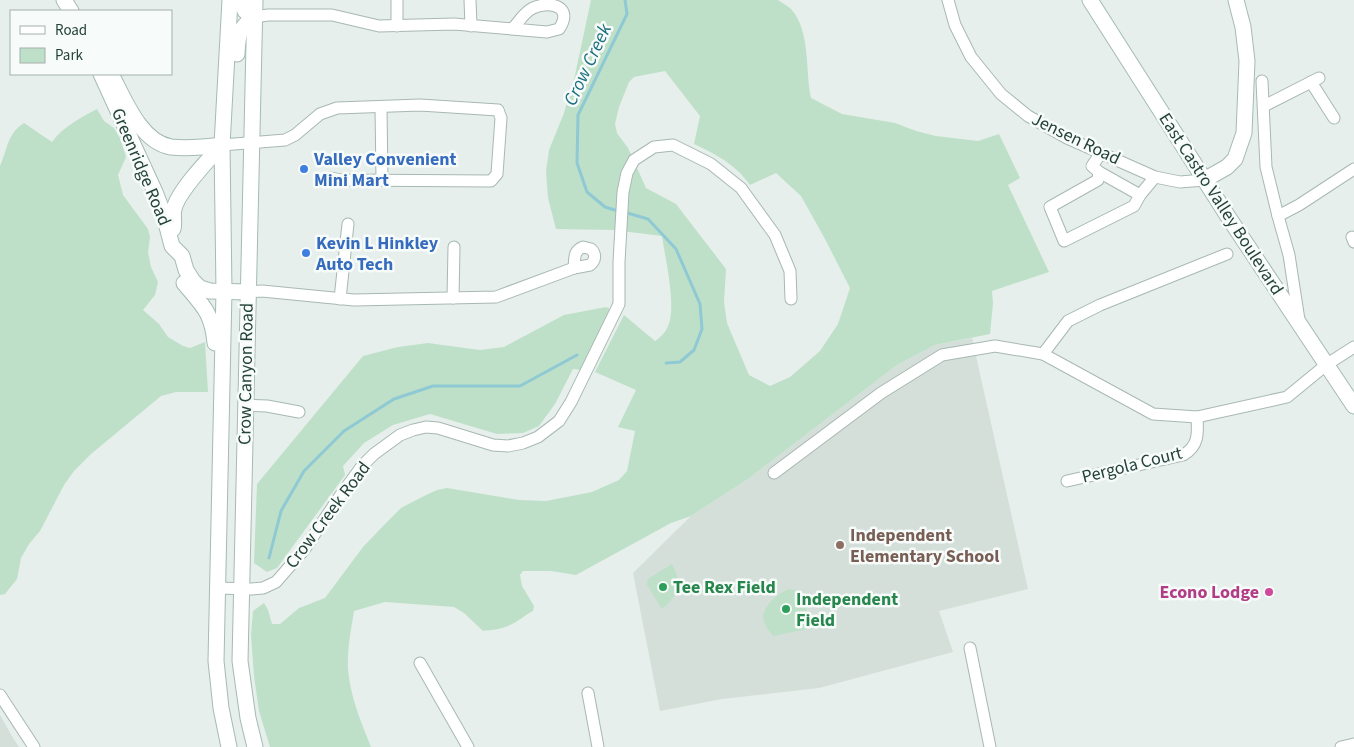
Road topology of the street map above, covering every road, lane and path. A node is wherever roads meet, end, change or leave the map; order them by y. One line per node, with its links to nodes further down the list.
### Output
1 (230, 0): 15 (main road, Crow Canyon Road)
2 (240, 0): 9 (main road)
3 (255, 0): 9 (main road, Crow Canyon Road)
4 (397, 0): 10 (street)
5 (470, 0): 11 (street)
6 (948, 0): 22 (street, Jensen Road)
7 (1090, 0): 28 (main road, East Castro Valley Boulevard)
8 (1236, 0): 28 (main road)
9 (254, 17): 10 (street); 15 (main road); 20 (main road, Crow Canyon Road)
10 (397, 26): 11 (street)
11 (470, 26): 12 (street)
12 (513, 28)
13 (101, 75): 32 (main road, Greenridge Road)
14 (112, 75): 21 (main road, Greenridge Road)
15 (226, 76): 21 (main road, Crow Canyon Road)
16 (1262, 81): 17 (street)
17 (1264, 106): 19 (street); 30 (street)
18 (381, 107): 20 (street); 27 (street); 27 (street)
19 (1334, 118)
20 (251, 142): 21 (street); 37 (main road, Crow Canyon Road)
21 (222, 145): 32 (main road); 36 (main road, Crow Canyon Road)
22 (1101, 153): 24 (street); 25 (street, Jensen Road)
23 (1354, 169): 30 (street)
24 (1099, 172): 29 (street); 29 (street)
25 (1155, 177): 28 (street, Jensen Road); 29 (street)
26 (331, 178): 27 (street)
27 (382, 180)
28 (1204, 180): 41 (main road, East Castro Valley Boulevard)
29 (1140, 196)
30 (1278, 216): 41 (street)
31 (348, 224): 39 (street)
32 (171, 241): 36 (main road, Greenridge Road); 45 (main road)
33 (454, 247): 38 (street)
34 (1227, 254): 43 (street)
35 (574, 268): 38 (street)
36 (224, 291): 37 (main road, Greenridge Road); 45 (main road, Crow Canyon Road)
37 (248, 292): 39 (street); 46 (main road, Crow Canyon Road)
38 (453, 298): 39 (street)
39 (340, 299)
40 (791, 299): 53 (street, Crow Creek Road)
41 (1300, 326): 44 (main road, East Castro Valley Boulevard)
42 (1354, 347): 44 (street)
43 (1043, 354): 49 (street); 50 (street)
44 (1326, 365): 47 (main road, East Castro Valley Boulevard); 49 (street)
45 (222, 384): 52 (main road, Crow Canyon Road)
46 (245, 405): 48 (street); 53 (main road, Crow Canyon Road)
47 (1354, 406)
48 (299, 412)
49 (1196, 416): 51 (street, Pergola Court)
50 (774, 473)
51 (1067, 481)
52 (217, 588): 53 (street, Crow Creek Road); 60 (main road, Crow Canyon Road)
53 (241, 589): 61 (main road, Crow Canyon Road)
54 (970, 648): 64 (street)
55 (420, 662): 62 (street)
56 (588, 693): 63 (street)
57 (0, 694): 59 (street)
58 (1354, 744): 65 (street)
59 (34, 747)
60 (229, 747)
61 (255, 747)
62 (468, 747)
63 (598, 747)
64 (990, 747)
65 (1341, 747)

